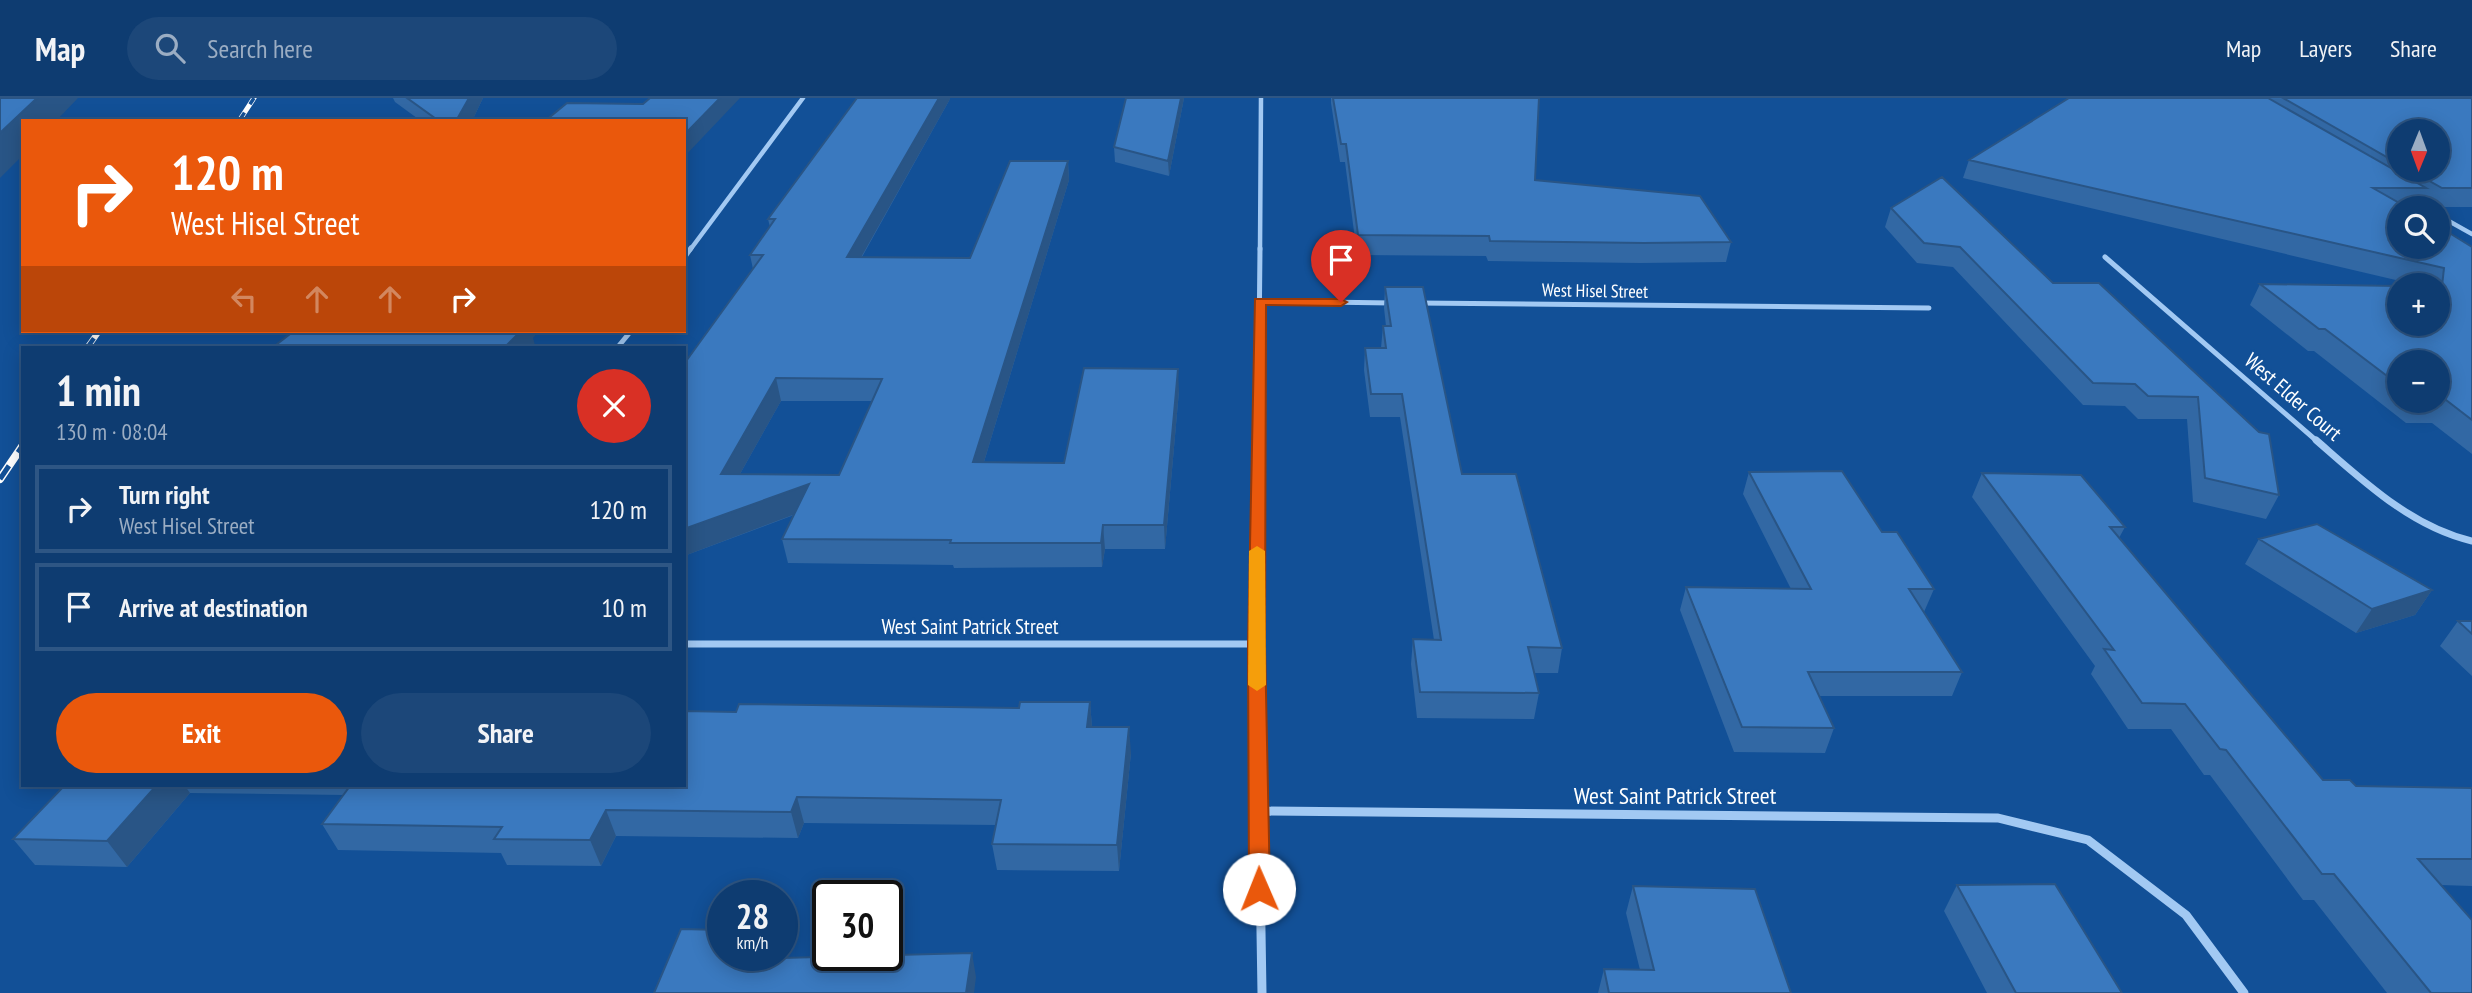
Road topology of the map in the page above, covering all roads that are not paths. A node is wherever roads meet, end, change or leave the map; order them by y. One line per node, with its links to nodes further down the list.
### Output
1 (803, 98): 5 (street)
2 (1261, 98): 7 (street)
3 (2450, 222): 4 (street)
4 (2472, 234)
5 (686, 255)
6 (2105, 257): 11 (street, West Elder Court)
7 (1260, 302): 8 (street); 13 (street)
8 (1399, 303)
9 (1413, 303): 10 (street, West Hisel Street)
10 (1929, 308)
11 (2472, 541)
12 (686, 644): 13 (street, West Saint Patrick Street)
13 (1256, 644): 14 (street)
14 (1258, 811): 15 (street); 16 (street, West Saint Patrick Street)
15 (1262, 993)
16 (2244, 993)

